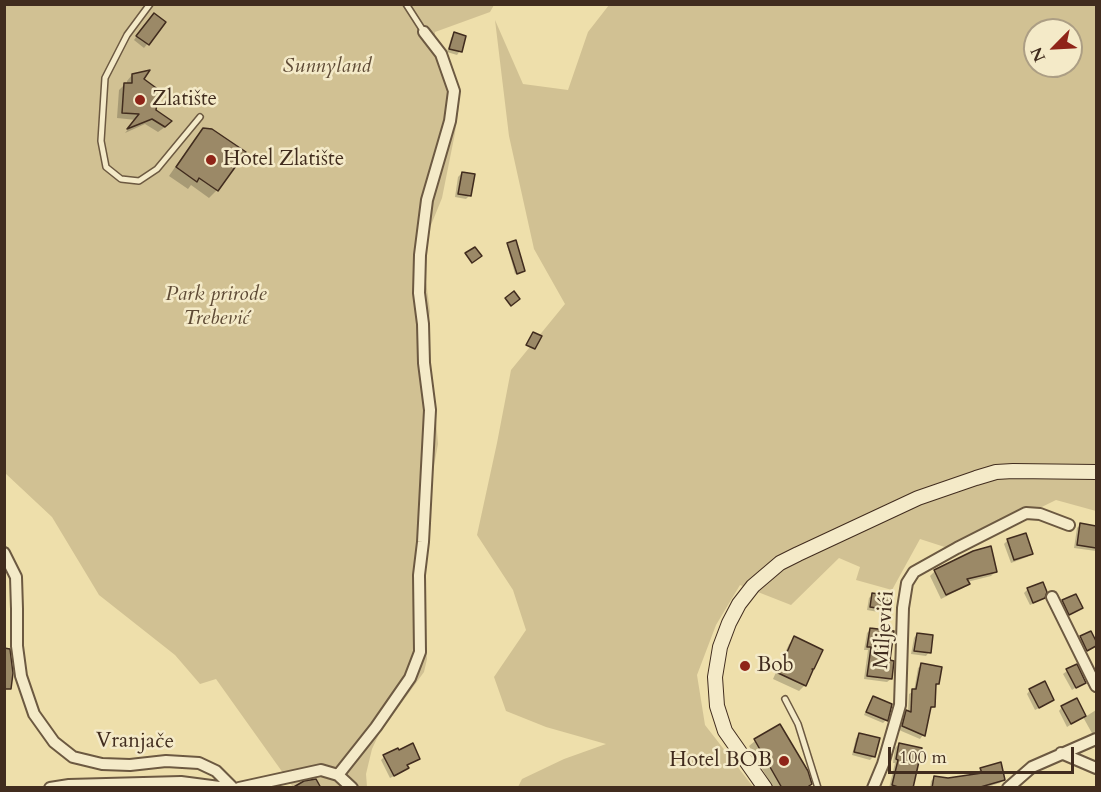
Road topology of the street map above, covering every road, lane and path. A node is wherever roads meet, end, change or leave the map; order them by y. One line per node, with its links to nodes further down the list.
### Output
1 (150, 4): 4 (lane)
2 (406, 4): 3 (lane)
3 (424, 32): 14 (street)
4 (200, 117)
5 (1096, 472): 20 (main road)
6 (1069, 525): 22 (street, Miljevići)
7 (4, 553): 17 (street, Vranjače)
8 (1052, 597): 9 (street)
9 (1096, 686)
10 (785, 699): 21 (lane)
11 (1096, 739): 12 (street)
12 (1061, 753): 13 (street); 23 (street)
13 (1096, 768)
14 (338, 775): 18 (street); 19 (street)
15 (50, 788): 16 (street)
16 (227, 788)
17 (233, 788)
18 (238, 788)
19 (352, 788)
20 (765, 788)
21 (818, 788)
22 (873, 788)
23 (1008, 788)

